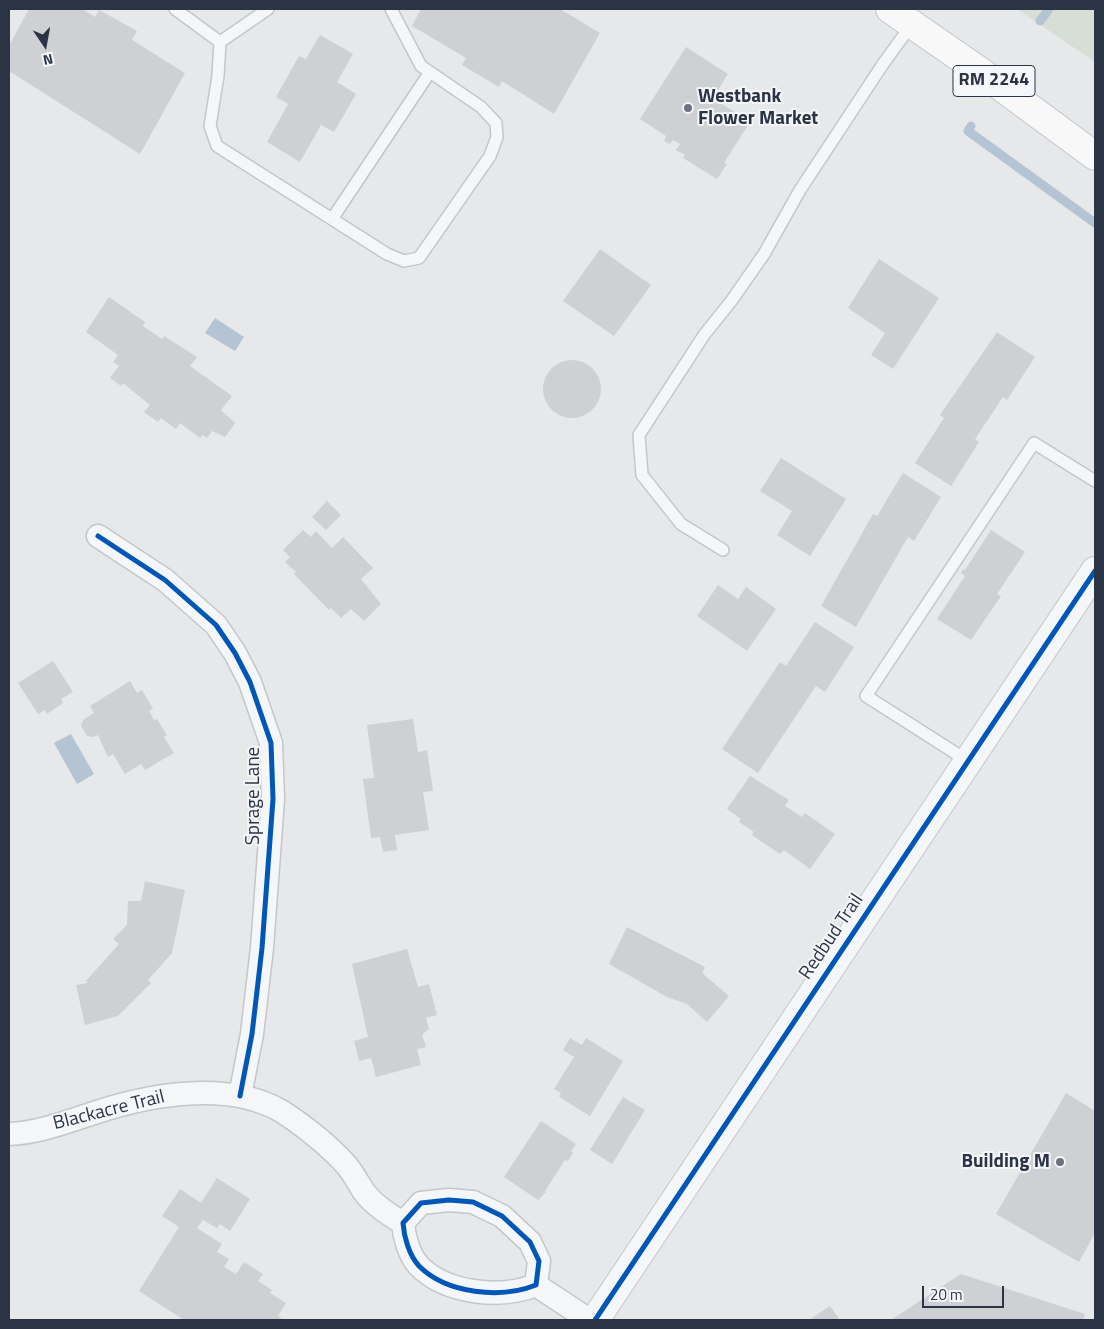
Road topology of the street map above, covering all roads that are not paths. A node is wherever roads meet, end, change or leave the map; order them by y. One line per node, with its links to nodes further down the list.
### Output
1 (175, 9): 6 (lane)
2 (268, 9): 6 (lane)
3 (391, 9): 7 (lane)
4 (890, 9): 5 (main road, RM 2244)
5 (912, 24): 8 (main road, RM 2244); 12 (lane)
6 (220, 42): 9 (lane)
7 (430, 72): 9 (lane); 9 (lane)
8 (1095, 156)
9 (332, 219)
10 (1095, 480): 14 (lane)
11 (98, 536): 15 (street, Sprage Lane)
12 (723, 550)
13 (1095, 570): 14 (street, Redbud Trail)
14 (968, 761): 20 (street, Redbud Trail)
15 (240, 1096): 16 (street, Blackacre Trail); 17 (street, Blackacre Trail)
16 (9, 1134)
17 (403, 1223): 18 (street); 18 (street)
18 (536, 1284): 19 (street)
19 (590, 1320)
20 (595, 1320)

